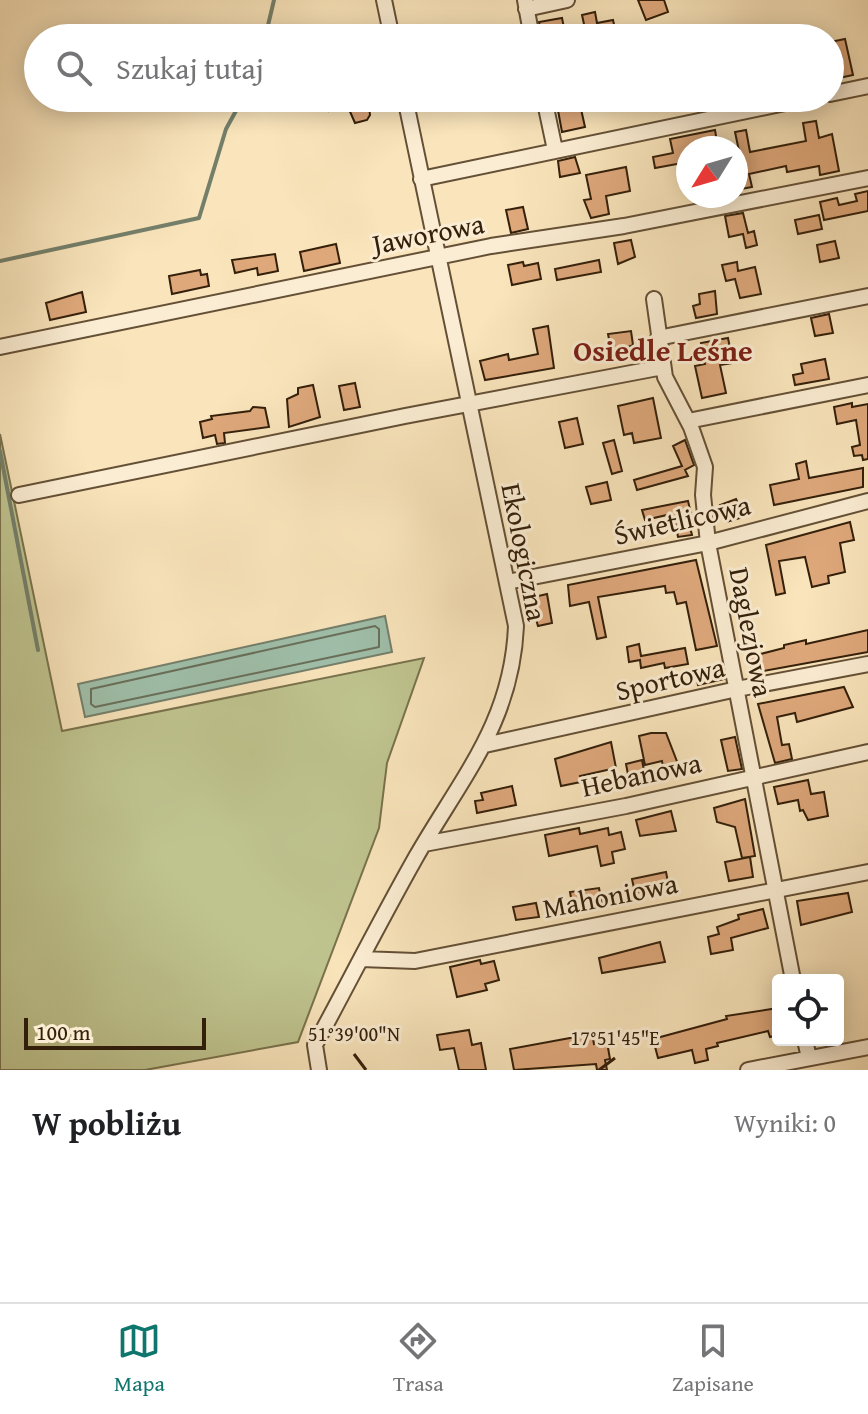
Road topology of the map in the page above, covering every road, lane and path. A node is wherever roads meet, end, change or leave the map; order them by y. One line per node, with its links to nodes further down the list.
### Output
1 (384, 0): 4 (street)
2 (567, 0): 3 (street)
3 (525, 4): 5 (street)
4 (389, 24)
5 (529, 24)
6 (868, 86): 7 (street)
7 (844, 91)
8 (408, 112): 13 (street, Ekologiczna)
9 (547, 112): 11 (street)
10 (741, 112): 11 (street)
11 (555, 150): 13 (street)
12 (868, 178): 14 (street, Jaworowa)
13 (421, 179): 14 (street, Ekologiczna)
14 (438, 257): 18 (street, Jaworowa); 21 (street, Ekologiczna)
15 (868, 296): 17 (street)
16 (654, 299): 17 (street, Daglezjowa)
17 (658, 338): 19 (street, Daglezjowa)
18 (0, 347)
19 (663, 367): 21 (street); 22 (street, Daglezjowa)
20 (868, 385): 22 (street)
21 (468, 405): 23 (street); 26 (street, Ekologiczna)
22 (688, 421): 25 (street, Daglezjowa)
23 (19, 495)
24 (868, 501): 25 (street, Świetlicowa)
25 (708, 543): 26 (street, Świetlicowa); 28 (street, Daglezjowa)
26 (507, 582): 29 (street, Ekologiczna)
27 (868, 664): 28 (street, Sportowa)
28 (737, 689): 29 (street, Sportowa); 31 (street, Daglezjowa)
29 (485, 745): 32 (street, Ekologiczna)
30 (868, 752): 31 (street, Hebanowa)
31 (752, 776): 32 (street, Hebanowa); 34 (street, Daglezjowa)
32 (424, 844): 35 (street, Ekologiczna)
33 (868, 872): 34 (street, Mahoniowa)
34 (775, 890): 35 (street, Mahoniowa); 36 (street, Daglezjowa)
35 (361, 959): 40 (street, Ekologiczna)
36 (792, 974)
37 (806, 1046): 39 (street)
38 (868, 1047): 39 (street)
39 (809, 1058): 41 (street)
40 (319, 1070)
41 (748, 1070)

